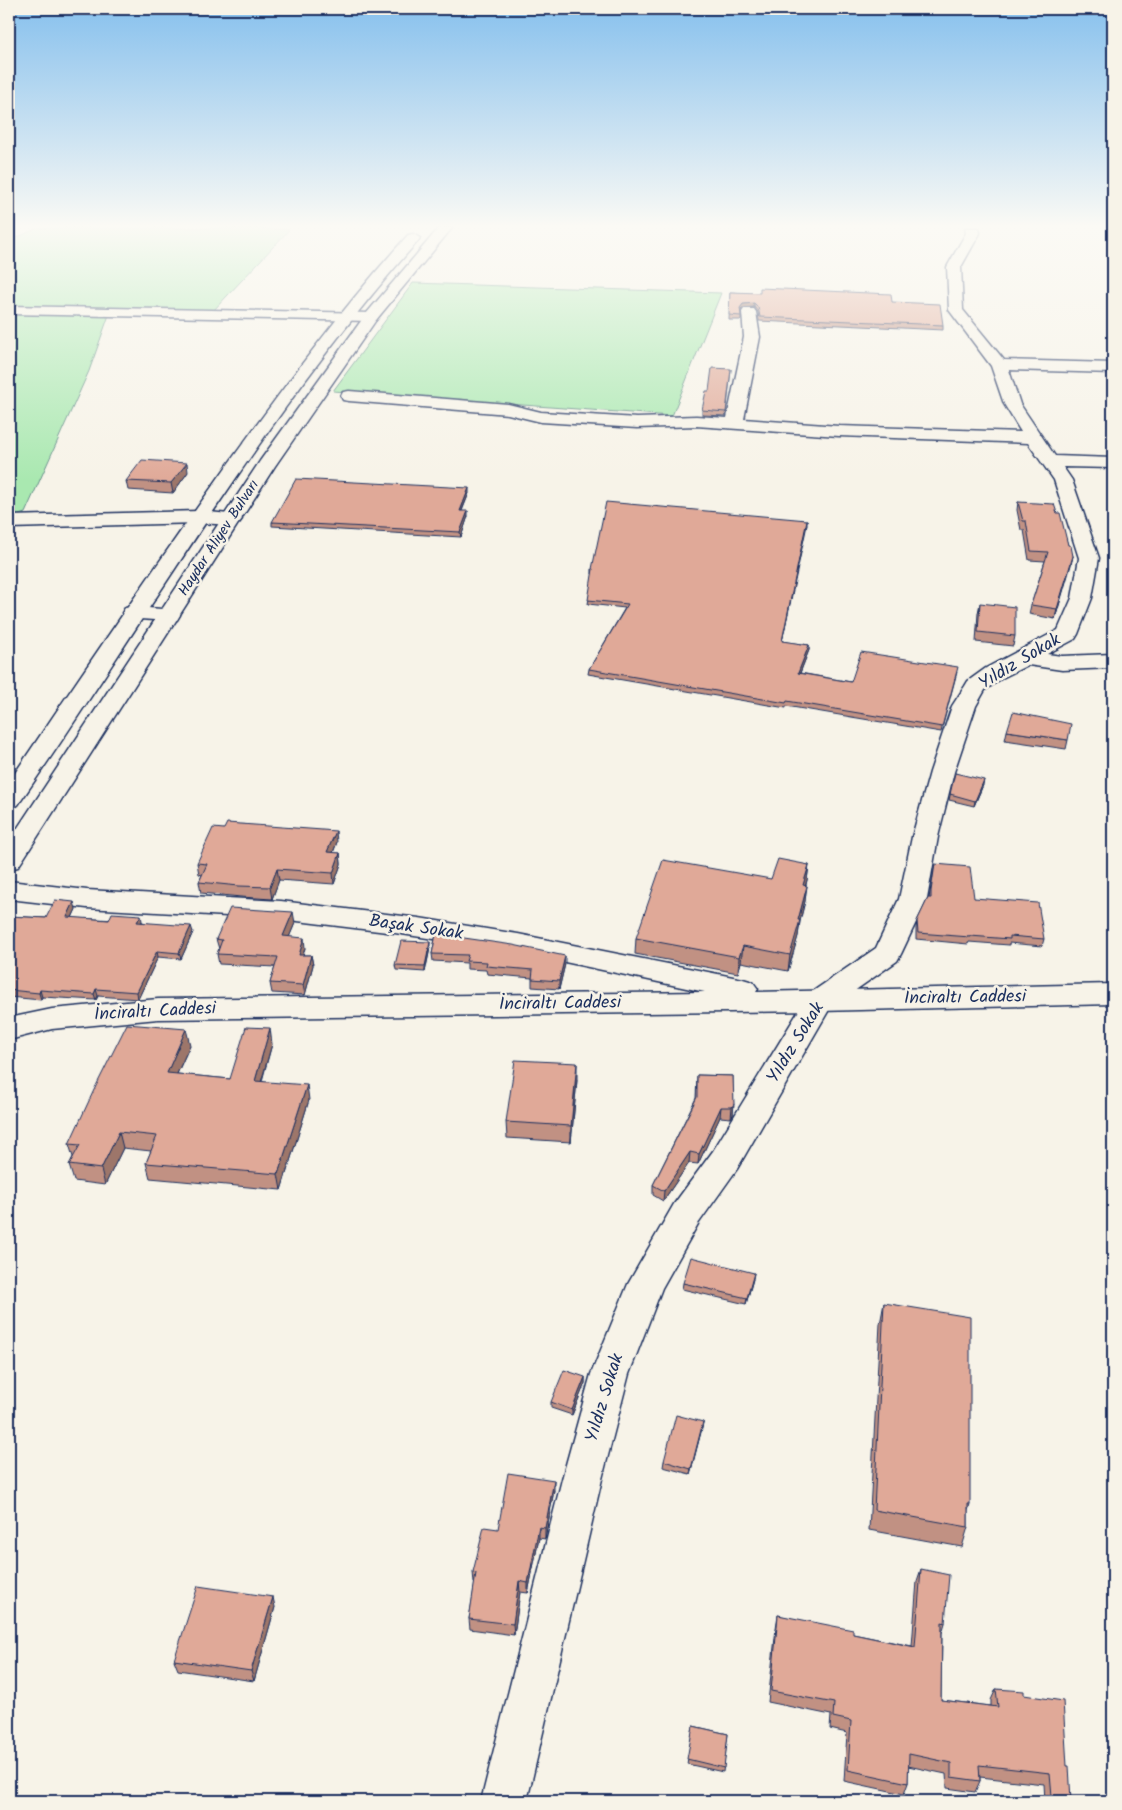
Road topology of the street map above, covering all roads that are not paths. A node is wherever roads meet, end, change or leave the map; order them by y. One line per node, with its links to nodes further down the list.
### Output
1 (148, 312): 6 (street)
2 (349, 312): 6 (street, Haydar Aliyev Bulvarı)
3 (375, 312): 7 (street, Haydar Aliyev Bulvarı)
4 (749, 312): 11 (street)
5 (958, 312): 8 (street, Yıldız Sokak)
6 (346, 316): 7 (street); 15 (street, Haydar Aliyev Bulvarı)
7 (371, 317): 16 (street, Haydar Aliyev Bulvarı)
8 (999, 365): 9 (street); 12 (street, Yıldız Sokak)
9 (1113, 368)
10 (349, 396): 11 (street)
11 (735, 423): 12 (street)
12 (1033, 438): 13 (street, Yıldız Sokak)
13 (1050, 461): 14 (street); 20 (street, Yıldız Sokak)
14 (1113, 463)
15 (199, 517): 16 (street); 17 (street); 18 (street, Haydar Aliyev Bulvarı)
16 (232, 519): 19 (street, Haydar Aliyev Bulvarı)
17 (9, 522)
18 (134, 614): 19 (street); 22 (street, Haydar Aliyev Bulvarı)
19 (169, 615): 23 (street, Haydar Aliyev Bulvarı)
20 (1025, 658): 21 (street); 26 (street, Yıldız Sokak)
21 (1113, 662)
22 (9, 800)
23 (11, 850)
24 (9, 890): 26 (street, Başak Sokak)
25 (1113, 994): 26 (street, İnciraltı Caddesi)
26 (819, 1002): 27 (street, İnciraltı Caddesi); 28 (street, Yıldız Sokak)
27 (9, 1029)
28 (504, 1801)

